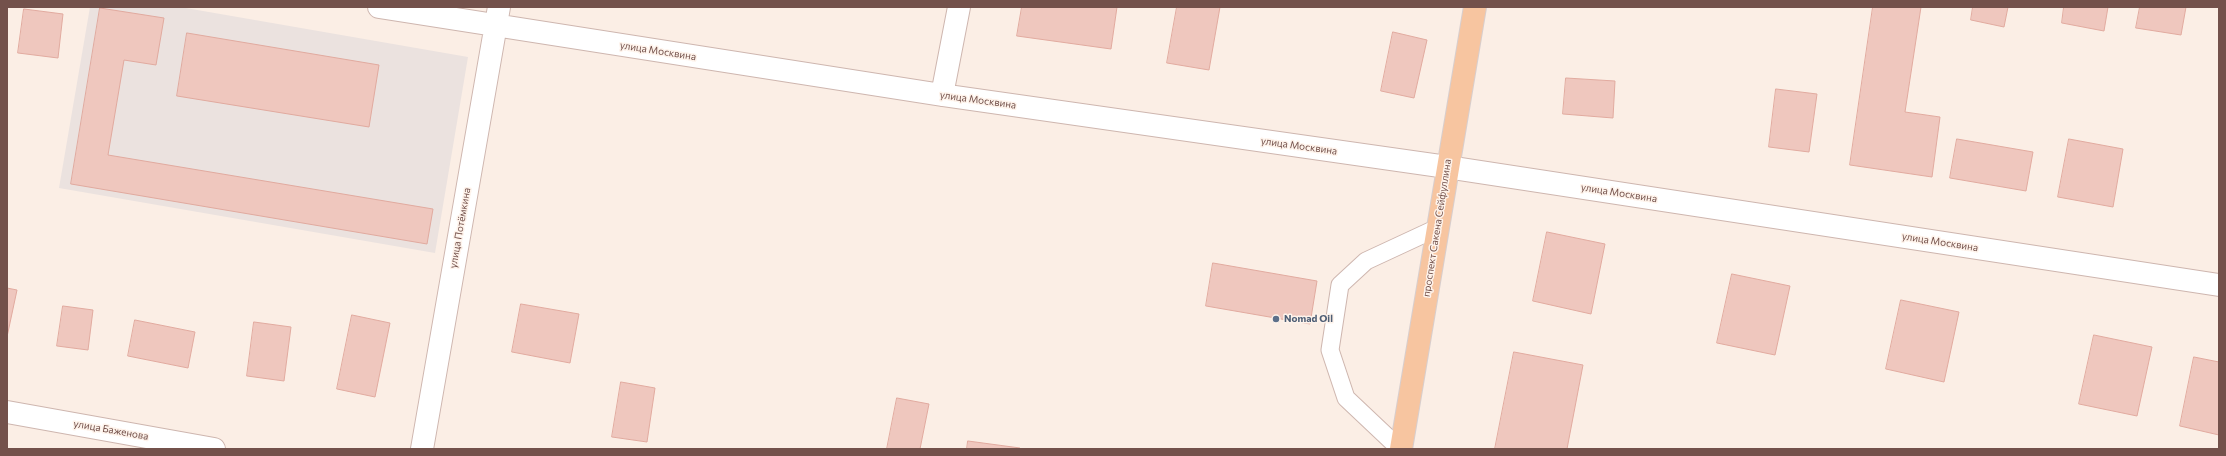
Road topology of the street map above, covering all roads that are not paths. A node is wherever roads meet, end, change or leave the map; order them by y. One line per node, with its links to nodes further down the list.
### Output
1 (379, 7): 4 (street, улица Москвина)
2 (959, 7): 5 (street)
3 (1475, 7): 6 (main road, проспект Сакена Сейфуллина)
4 (497, 17): 5 (street, улица Москвина); 11 (street, улица Потёмкина)
5 (942, 95): 6 (street, улица Москвина)
6 (1447, 167): 7 (main road, проспект Сакена Сейфуллина); 8 (street, улица Москвина)
7 (1437, 228): 12 (main road, проспект Сакена Сейфуллина); 12 (lane)
8 (2219, 285)
9 (7, 412): 10 (street, улица Баженова)
10 (214, 449)
11 (422, 449)
12 (1400, 449)

